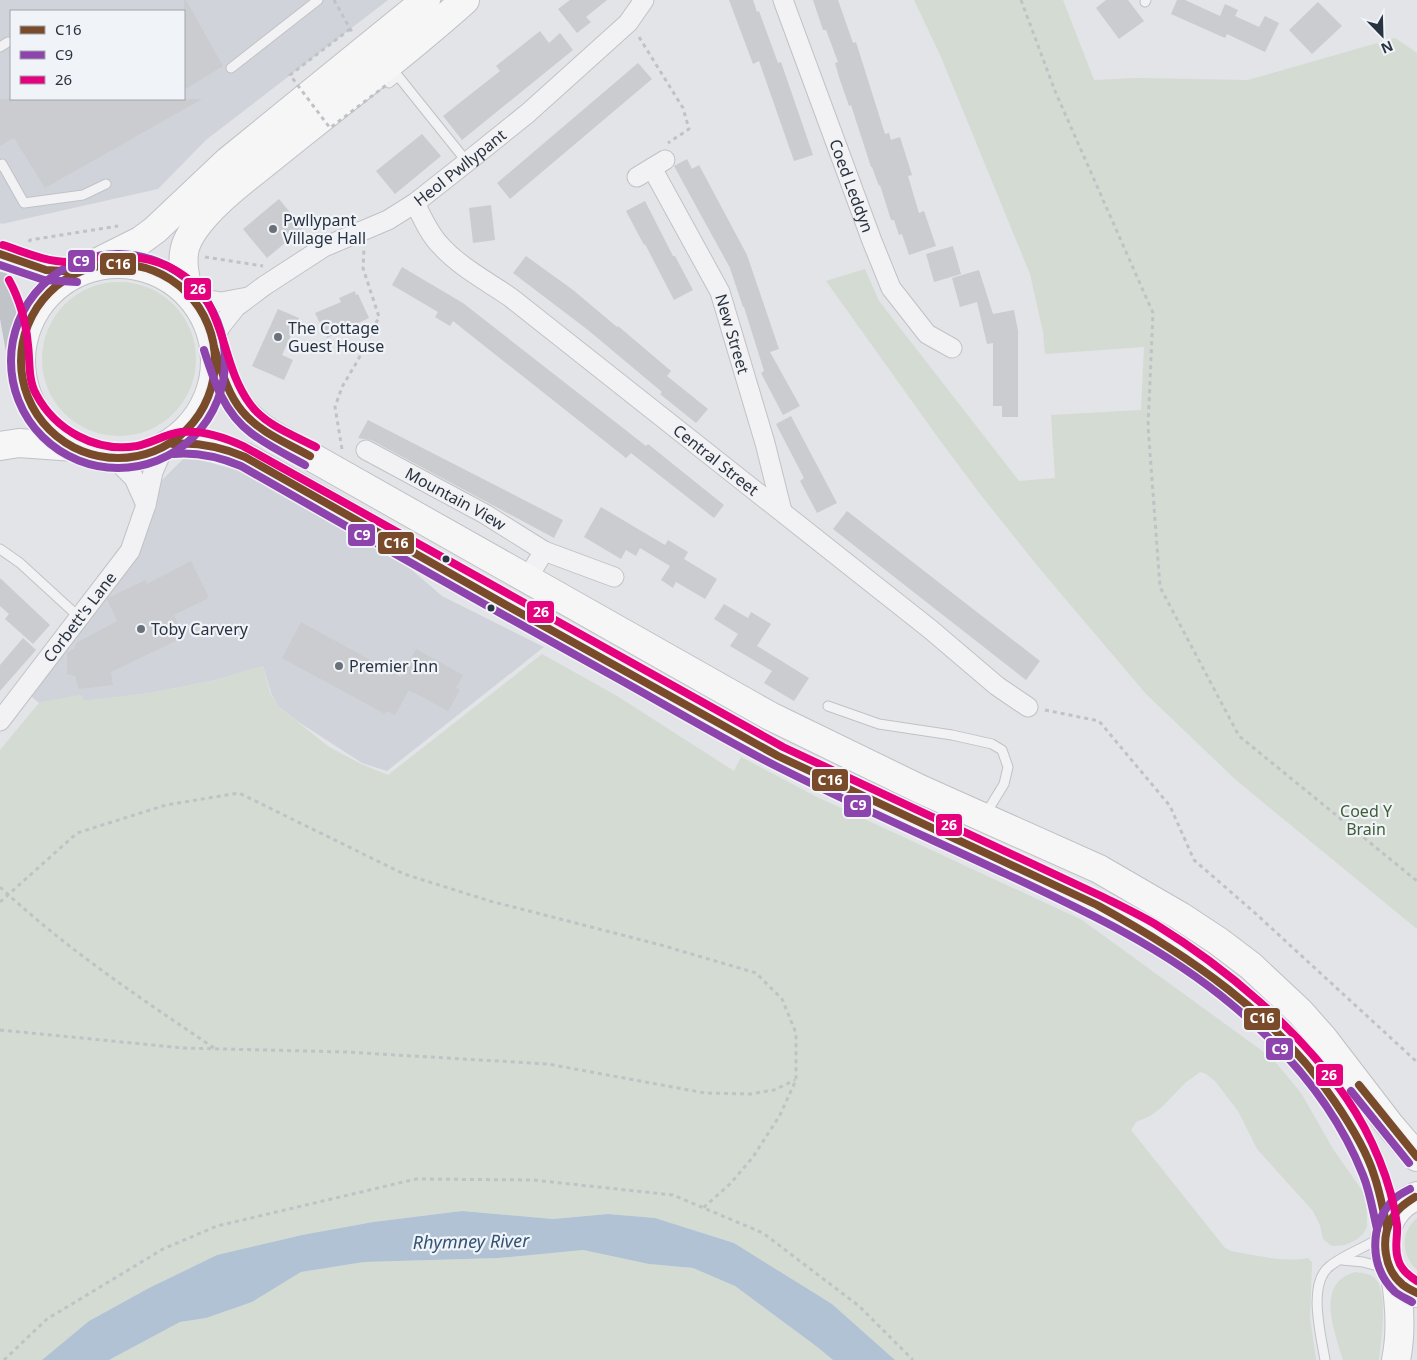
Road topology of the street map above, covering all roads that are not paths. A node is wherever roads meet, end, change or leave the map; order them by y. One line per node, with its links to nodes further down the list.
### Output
1 (318, 0): 6 (lane)
2 (426, 0): 14 (main road)
3 (466, 0): 16 (main road)
4 (644, 0): 8 (street, Heol Pwllypant)
5 (783, 0): 19 (street, Coed Leddyn)
6 (230, 68)
7 (389, 83): 8 (lane)
8 (467, 162): 12 (street, Heol Pwllypant)
9 (655, 162): 28 (street, New Street)
10 (0, 166): 11 (lane)
11 (106, 184)
12 (415, 203): 17 (street, Heol Pwllypant); 28 (street, Central Street)
13 (0, 254): 14 (main road)
14 (80, 271): 16 (main road); 20 (main road)
15 (0, 285): 20 (main road)
16 (191, 296): 17 (street, Heol Pwllypant); 18 (main road)
17 (249, 297): 18 (street, Heol Pwllypant)
18 (214, 344): 23 (main road); 32 (main road)
19 (952, 348)
20 (19, 357): 21 (main road); 24 (main road)
21 (0, 394)
22 (0, 446): 24 (main road)
23 (168, 446): 26 (main road); 27 (street, Corbett's Lane); 40 (main road)
24 (75, 447): 26 (main road)
25 (366, 450): 30 (street, Mountain View)
26 (114, 458): 27 (street)
27 (146, 505): 33 (street, Corbett's Lane)
28 (782, 511): 35 (street, Central Street)
29 (0, 549): 33 (lane)
30 (544, 551): 31 (street, Mountain View); 32 (street)
31 (614, 578)
32 (527, 579): 37 (main road)
33 (80, 618): 36 (street, Corbett's Lane)
34 (828, 706): 37 (lane)
35 (1028, 707)
36 (0, 721)
37 (984, 817): 38 (main road)
38 (1417, 1157)
39 (1417, 1196): 40 (main road)
40 (1386, 1230): 41 (lane); 42 (main road)
41 (1342, 1260): 42 (lane); 44 (lane)
42 (1394, 1273): 43 (main road); 45 (main road)
43 (1417, 1293)
44 (1325, 1360)
45 (1396, 1360)

